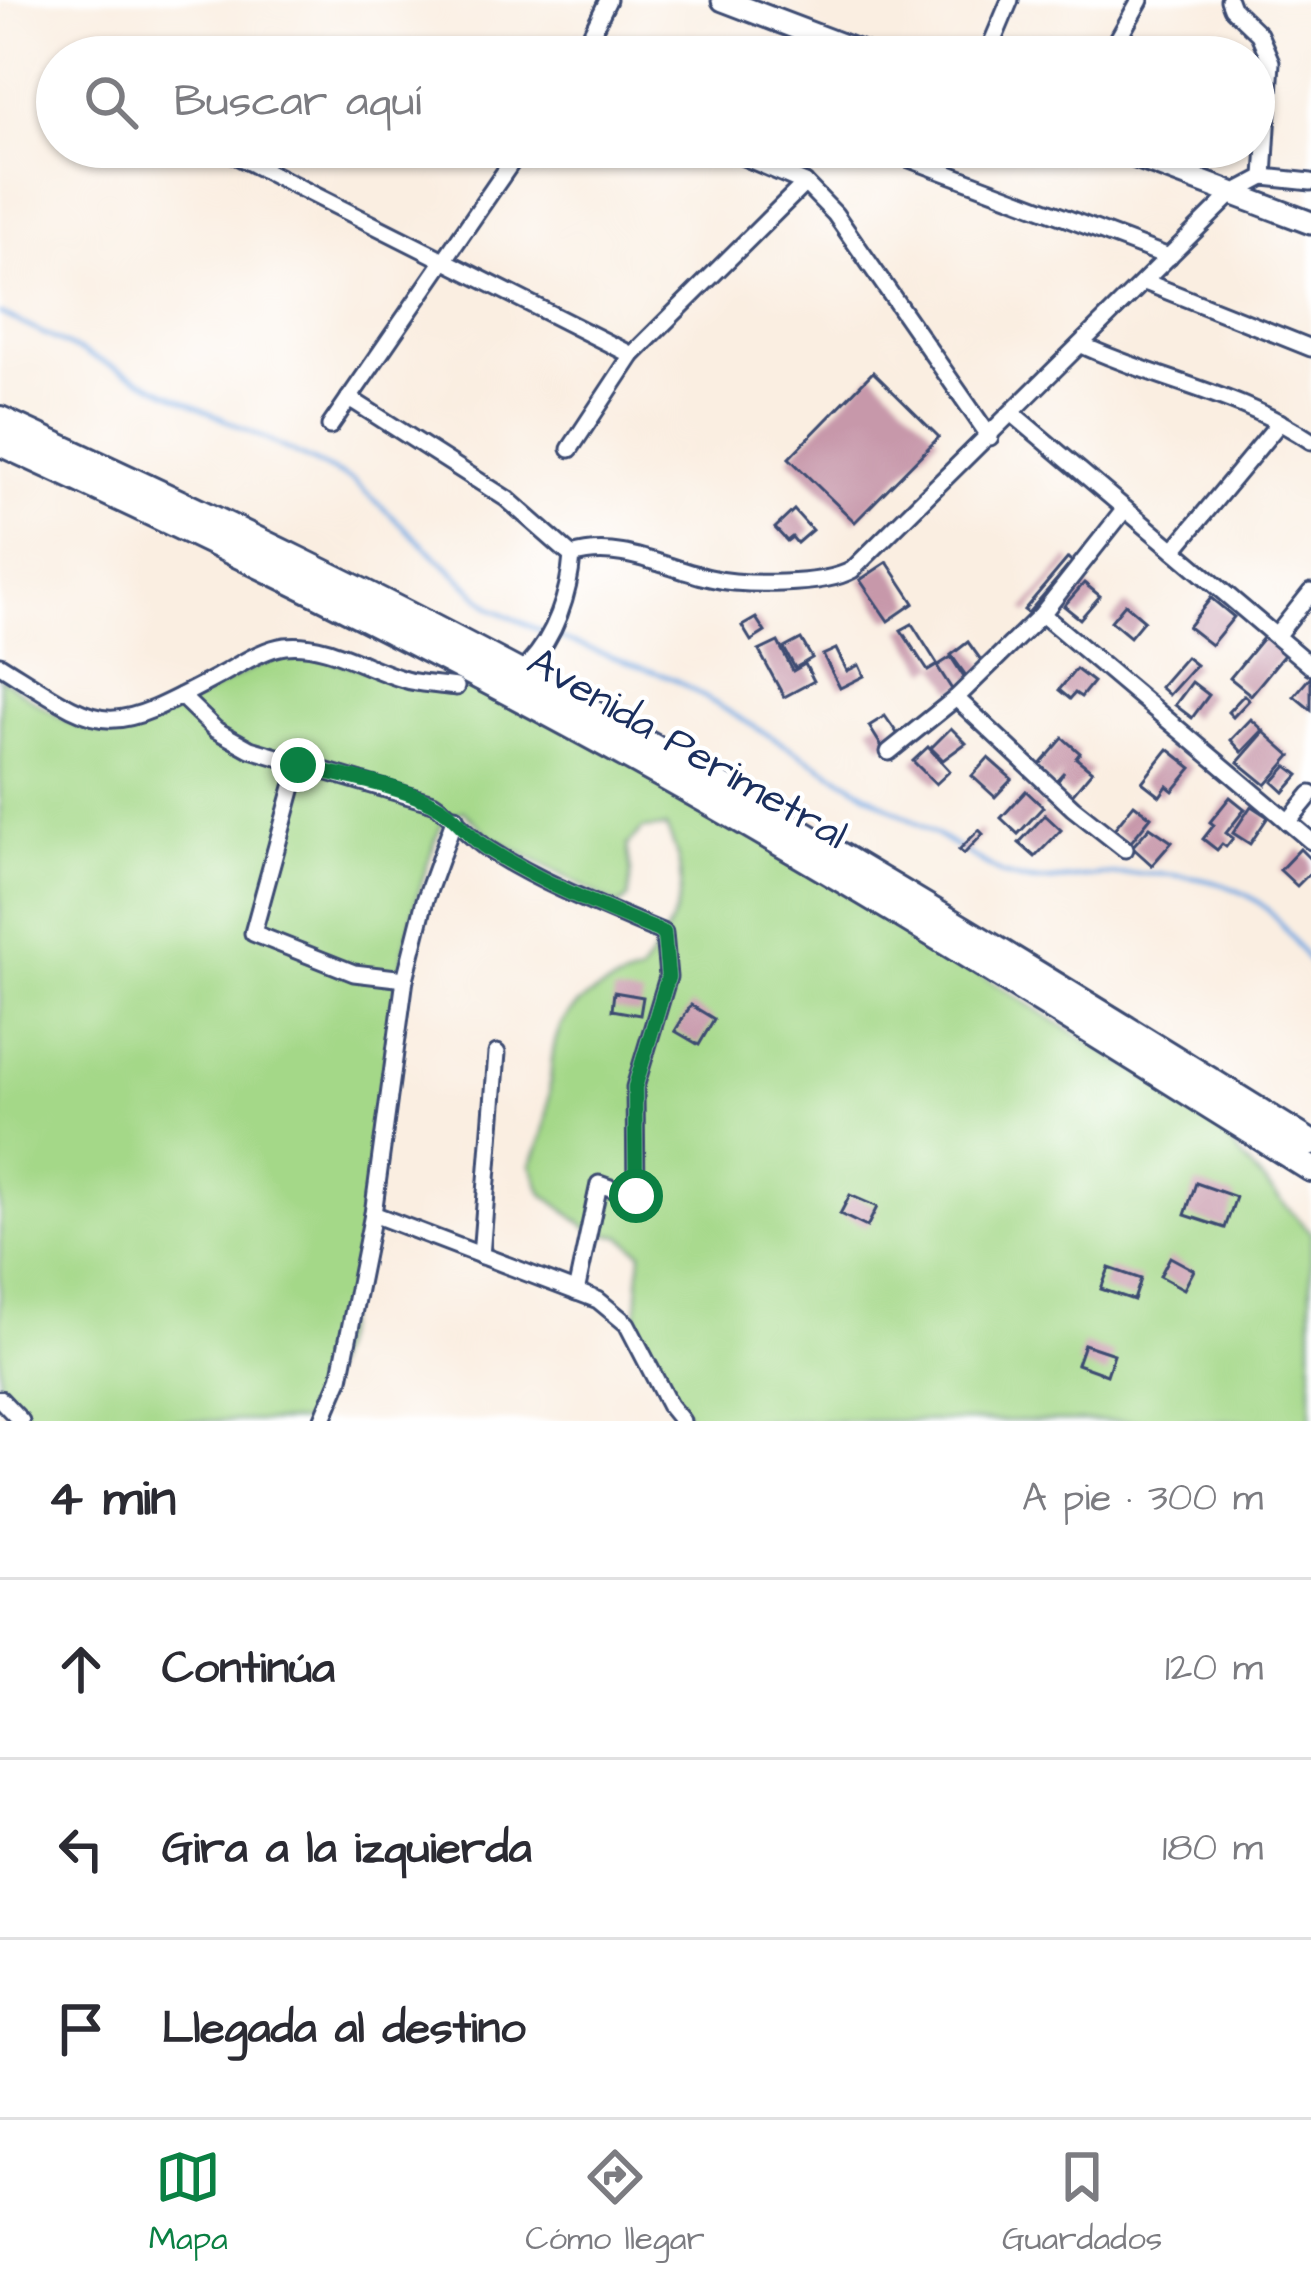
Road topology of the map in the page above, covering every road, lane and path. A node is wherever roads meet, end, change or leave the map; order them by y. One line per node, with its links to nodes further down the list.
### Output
1 (608, 0): 6 (street)
2 (723, 0): 7 (street)
3 (1010, 0): 8 (street)
4 (1140, 0): 9 (street)
5 (1229, 0): 10 (street)
6 (590, 36)
7 (818, 36)
8 (995, 36)
9 (1120, 36)
10 (1258, 36)
11 (261, 168): 23 (street)
12 (508, 168): 23 (street)
13 (770, 168): 19 (street)
14 (933, 168): 22 (street)
15 (1165, 168): 20 (street)
16 (1265, 168): 17 (street)
17 (1264, 177): 18 (street); 20 (street)
18 (1311, 182)
19 (806, 183): 27 (street); 33 (street)
20 (1232, 194): 21 (street); 22 (street)
21 (1311, 224)
22 (1169, 257): 24 (street)
23 (445, 259): 27 (street); 28 (street)
24 (1144, 282): 25 (street); 26 (street)
25 (1082, 345): 29 (street); 31 (street)
26 (1311, 348)
27 (632, 355): 36 (street)
28 (349, 398): 32 (street); 39 (street)
29 (1013, 414): 33 (street); 37 (street)
30 (0, 419): 58 (main road, Avenida Perimetral)
31 (1280, 422): 34 (street); 38 (street)
32 (329, 426)
33 (990, 436): 39 (street)
34 (1311, 441)
35 (0, 443): 59 (main road, Avenida Perimetral)
36 (570, 449)
37 (1125, 509): 38 (street); 41 (street)
38 (1174, 550): 42 (street)
39 (572, 556): 43 (street)
40 (1311, 592): 42 (street)
41 (1042, 614): 48 (street); 53 (street)
42 (1276, 636): 45 (street)
43 (529, 664)
44 (0, 665): 47 (street)
45 (1311, 665)
46 (456, 687): 47 (street)
47 (182, 696): 50 (street)
48 (956, 698): 49 (street); 55 (street)
49 (889, 752)
50 (298, 765): 52 (street); 56 (street)
51 (1311, 794): 53 (street)
52 (455, 817): 56 (street); 62 (street)
53 (1288, 822): 54 (street)
54 (1311, 841)
55 (1125, 849)
56 (405, 979): 60 (street)
57 (497, 1053): 61 (street)
58 (1311, 1143)
59 (1311, 1168)
60 (373, 1214): 61 (street); 65 (street)
61 (481, 1256): 62 (street)
62 (576, 1292): 66 (street)
63 (0, 1399): 64 (street)
64 (21, 1421)
65 (322, 1421)
66 (682, 1421)

